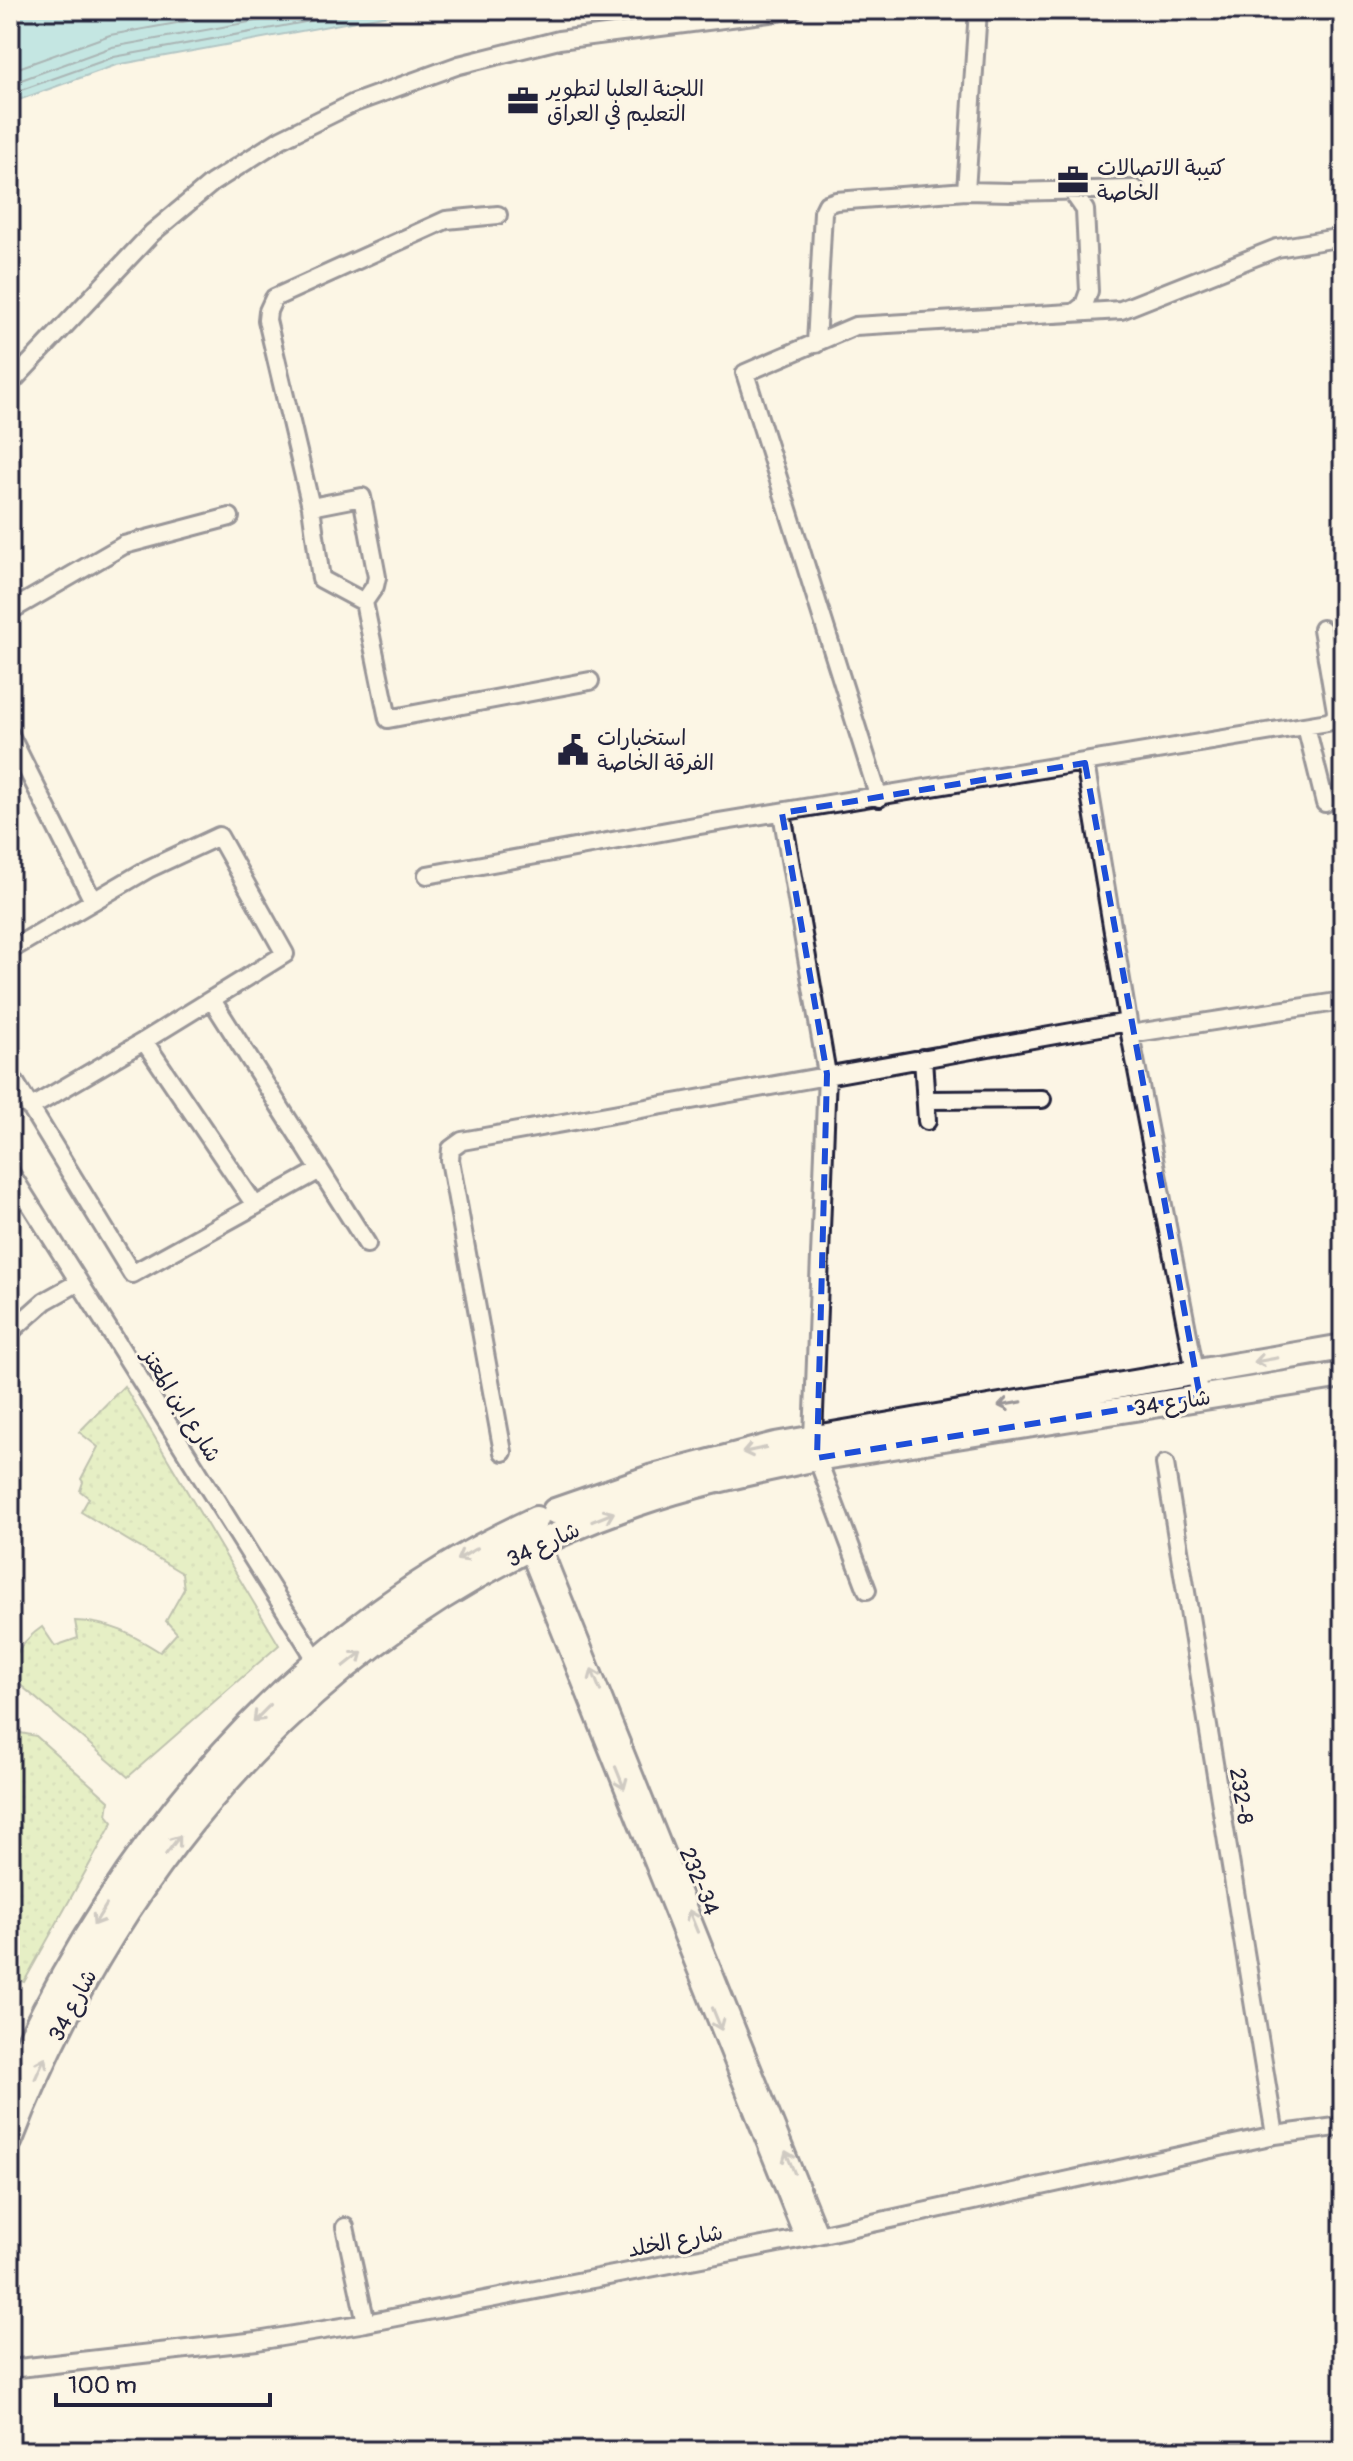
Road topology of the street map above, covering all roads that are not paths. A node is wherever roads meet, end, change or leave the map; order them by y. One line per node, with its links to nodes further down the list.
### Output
1 (793, 10): 10 (street)
2 (978, 10): 5 (street)
3 (1135, 189): 4 (street)
4 (1071, 190): 5 (street); 8 (street)
5 (966, 191): 9 (street)
6 (498, 215): 11 (street)
7 (1343, 237): 8 (street)
8 (1074, 313): 9 (street)
9 (816, 344): 20 (street)
10 (10, 384)
11 (311, 507): 13 (street); 13 (street)
12 (230, 517): 14 (street)
13 (364, 602): 16 (street)
14 (10, 611)
15 (1322, 629): 17 (street)
16 (590, 681)
17 (1306, 726): 19 (street); 21 (street)
18 (10, 735): 24 (street)
19 (1085, 763): 20 (street); 28 (street)
20 (879, 798): 22 (street)
21 (1325, 803)
22 (782, 813): 23 (street); 31 (street)
23 (427, 875)
24 (93, 901): 25 (street); 26 (street)
25 (10, 950)
26 (212, 1000): 29 (street); 37 (street)
27 (1343, 1003): 28 (street)
28 (1129, 1028): 30 (street); 44 (street)
29 (144, 1041): 35 (street); 39 (street)
30 (923, 1058): 31 (street); 34 (street)
31 (827, 1074): 47 (street); 48 (street)
32 (11, 1080): 35 (street)
33 (1042, 1099): 34 (street)
34 (926, 1100): 36 (street)
35 (30, 1108): 39 (street)
36 (927, 1121)
37 (320, 1170): 39 (street); 40 (street)
38 (10, 1172): 41 (street, شارع ابن المعتز)
39 (255, 1205)
40 (367, 1244)
41 (79, 1282): 42 (street); 52 (street, شارع ابن المعتز)
42 (10, 1332)
43 (1343, 1347): 44 (main road, شارع 34, one-way to 44)
44 (1195, 1372): 46 (street); 47 (main road, شارع 34, one-way to 47)
45 (1343, 1375): 46 (main road, شارع 34)
46 (1200, 1397): 47 (main road, شارع 34)
47 (815, 1448): 50 (main road, شارع 34, one-way to 47); 51 (street); 52 (main road, شارع 34, one-way to 52)
48 (503, 1452)
49 (1165, 1464): 55 (street, 232-8)
50 (534, 1547): 56 (main road, شارع 34, one-way to 50); 58 (street, 232-34)
51 (867, 1590)
52 (317, 1661): 53 (main road, شارع 34, one-way to 53)
53 (10, 2082)
54 (1343, 2126): 55 (street, شارع الخلد)
55 (1275, 2135): 58 (street, شارع الخلد)
56 (10, 2140)
57 (345, 2227): 59 (street)
58 (812, 2236): 59 (street, شارع الخلد)
59 (366, 2323): 60 (street, شارع الخلد)
60 (10, 2369)

